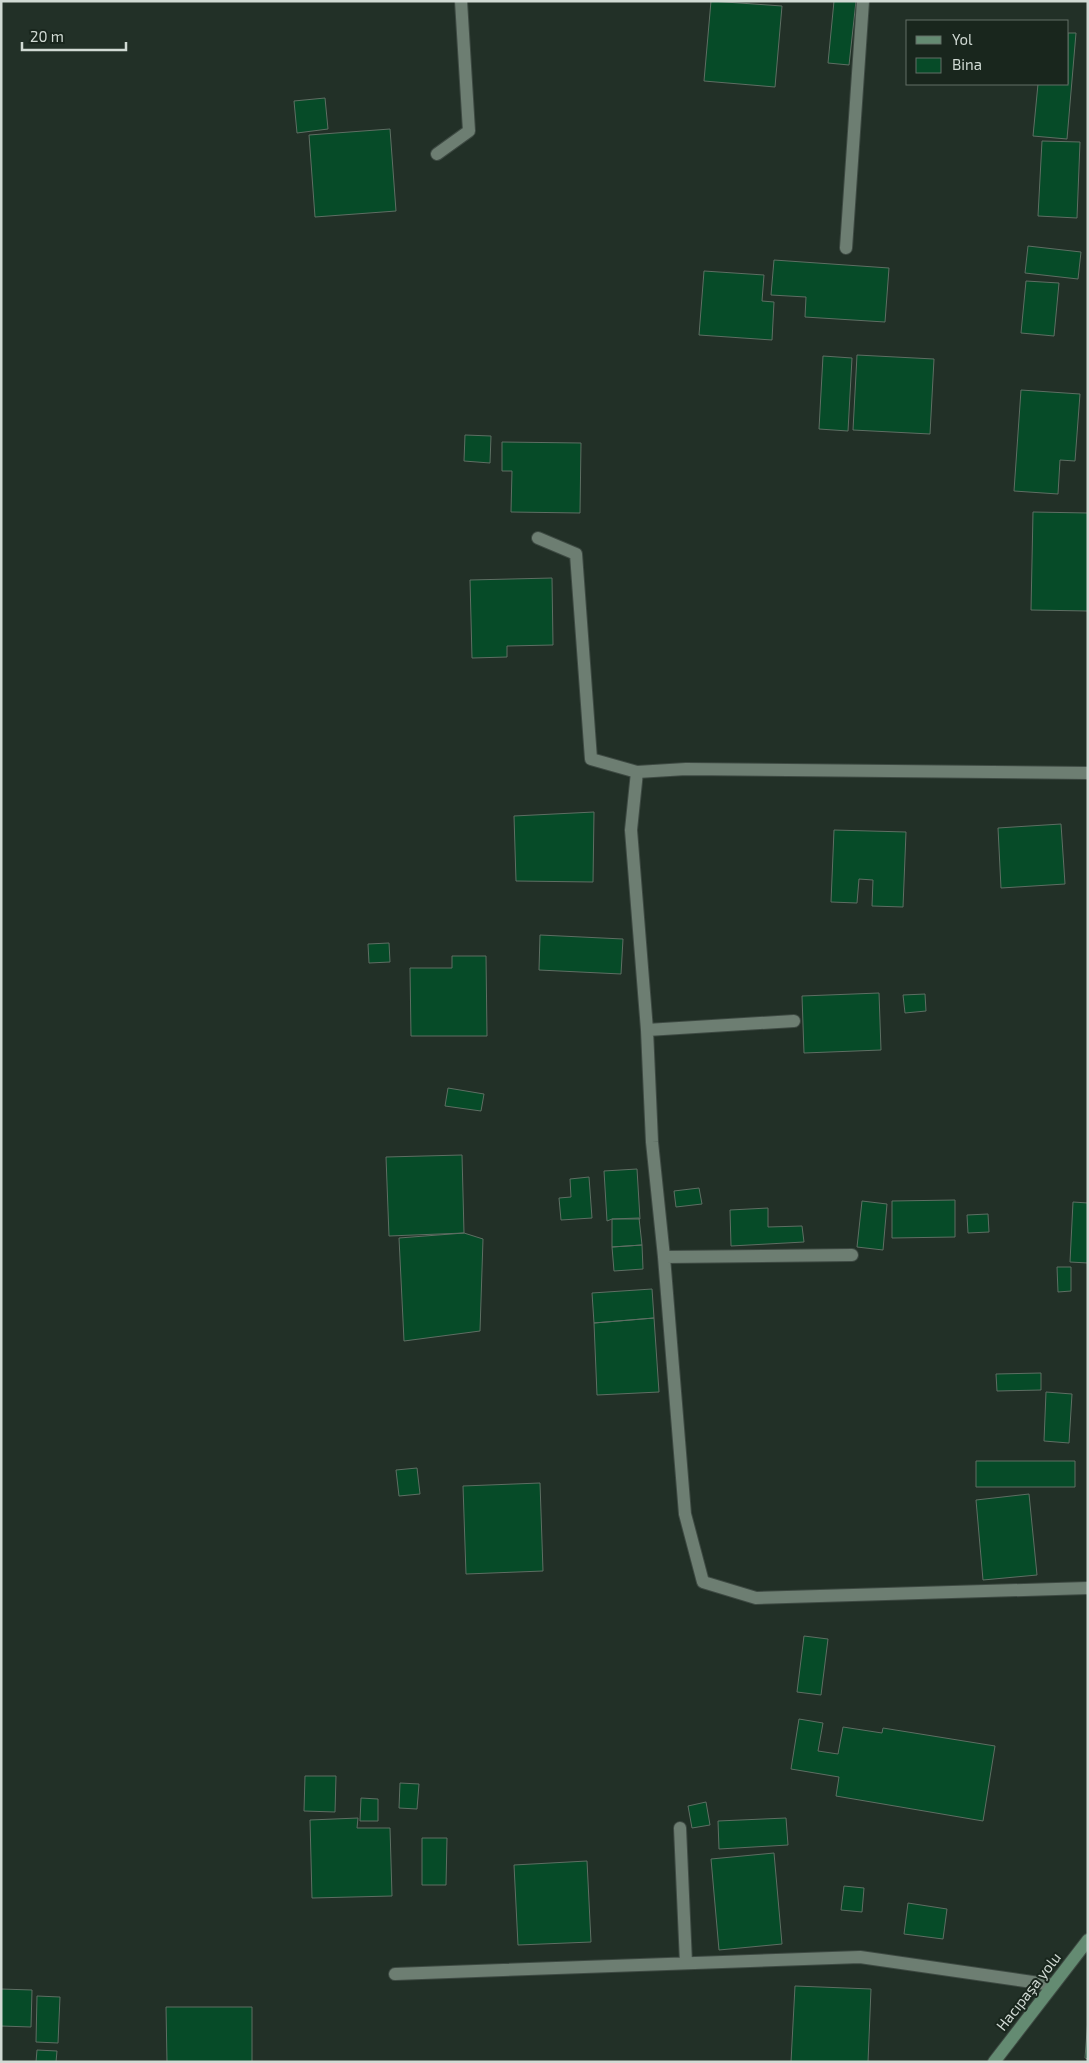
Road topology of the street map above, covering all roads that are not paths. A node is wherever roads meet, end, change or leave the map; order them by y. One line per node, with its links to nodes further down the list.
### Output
1 (461, 1): 3 (street)
2 (864, 1): 4 (street)
3 (437, 154)
4 (846, 248)
5 (538, 538): 6 (street)
6 (637, 772): 7 (street); 9 (street)
7 (1088, 773)
8 (794, 1021): 9 (street)
9 (647, 1030): 11 (street)
10 (852, 1254): 11 (street)
11 (664, 1257): 12 (street)
12 (1088, 1588)
13 (680, 1828): 15 (street)
14 (1088, 1940): 17 (main road, Hacıpaşa yolu)
15 (686, 1963): 16 (street); 17 (street)
16 (395, 1974)
17 (1053, 1985): 18 (main road, Hacıpaşa yolu)
18 (994, 2062)

